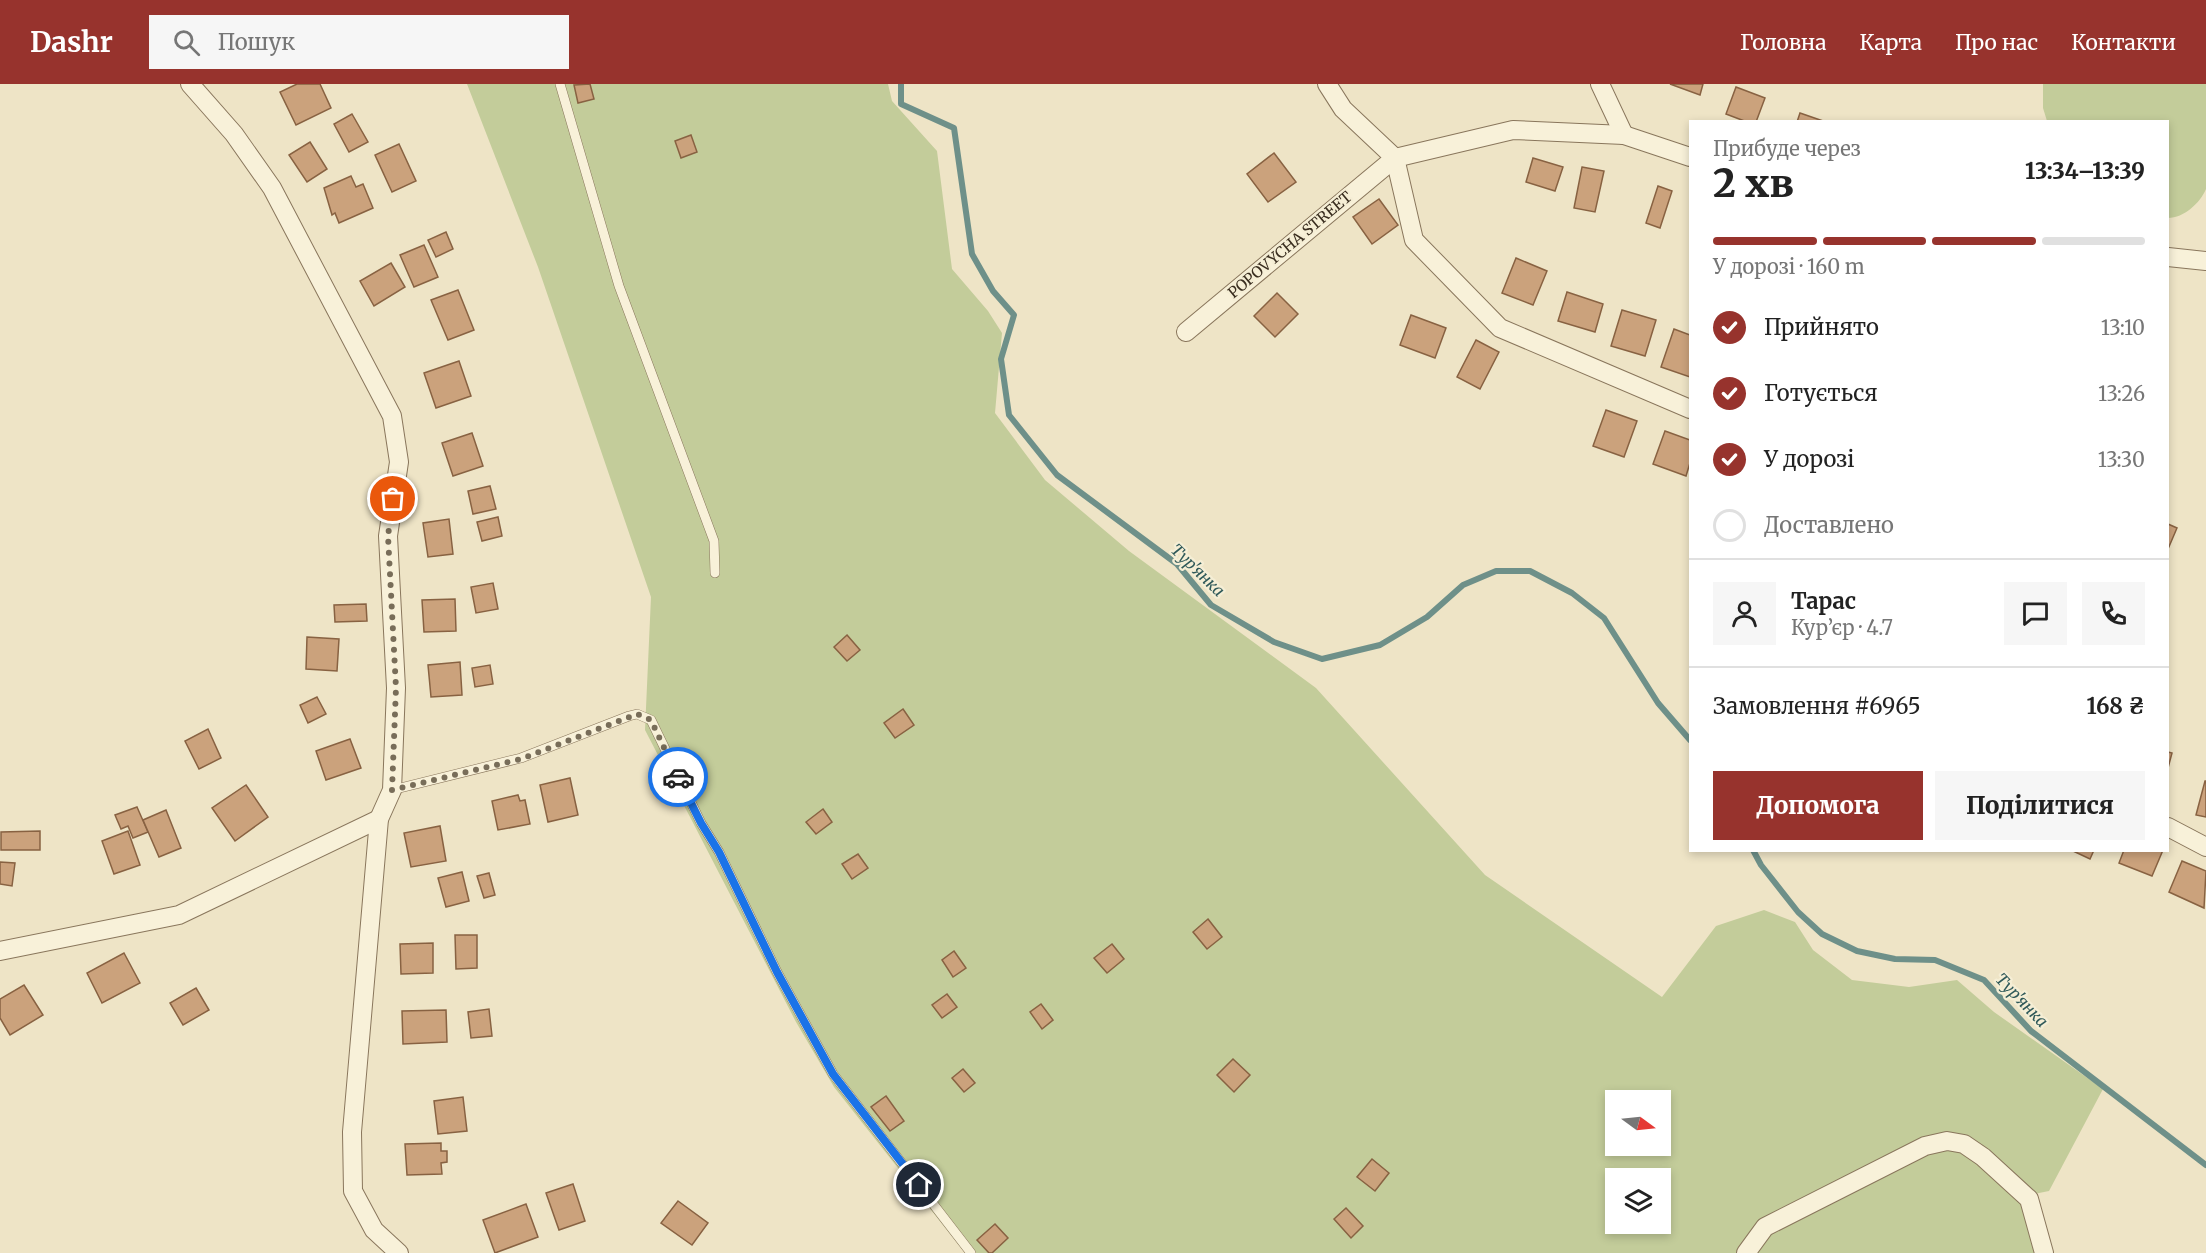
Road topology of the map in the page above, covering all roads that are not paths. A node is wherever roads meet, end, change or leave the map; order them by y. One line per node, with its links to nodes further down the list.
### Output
1 (190, 84): 13 (street)
2 (560, 84): 12 (lane)
3 (1327, 84): 7 (street)
4 (1600, 84): 5 (street)
5 (1624, 135): 6 (street, POPOVYCHA STREET); 7 (street, POPOVYCHA STREET)
6 (1689, 157)
7 (1395, 158): 10 (street, POPOVYCHA STREET); 11 (street)
8 (2169, 257): 9 (street)
9 (2206, 261)
10 (1186, 332)
11 (1689, 409)
12 (715, 573)
13 (392, 790): 14 (street); 19 (lane)
14 (379, 819): 17 (street); 18 (street)
15 (2169, 828): 16 (street)
16 (2206, 847)
17 (0, 951)
18 (399, 1253)
19 (971, 1253)
20 (1746, 1253): 21 (street)
21 (2044, 1253)

